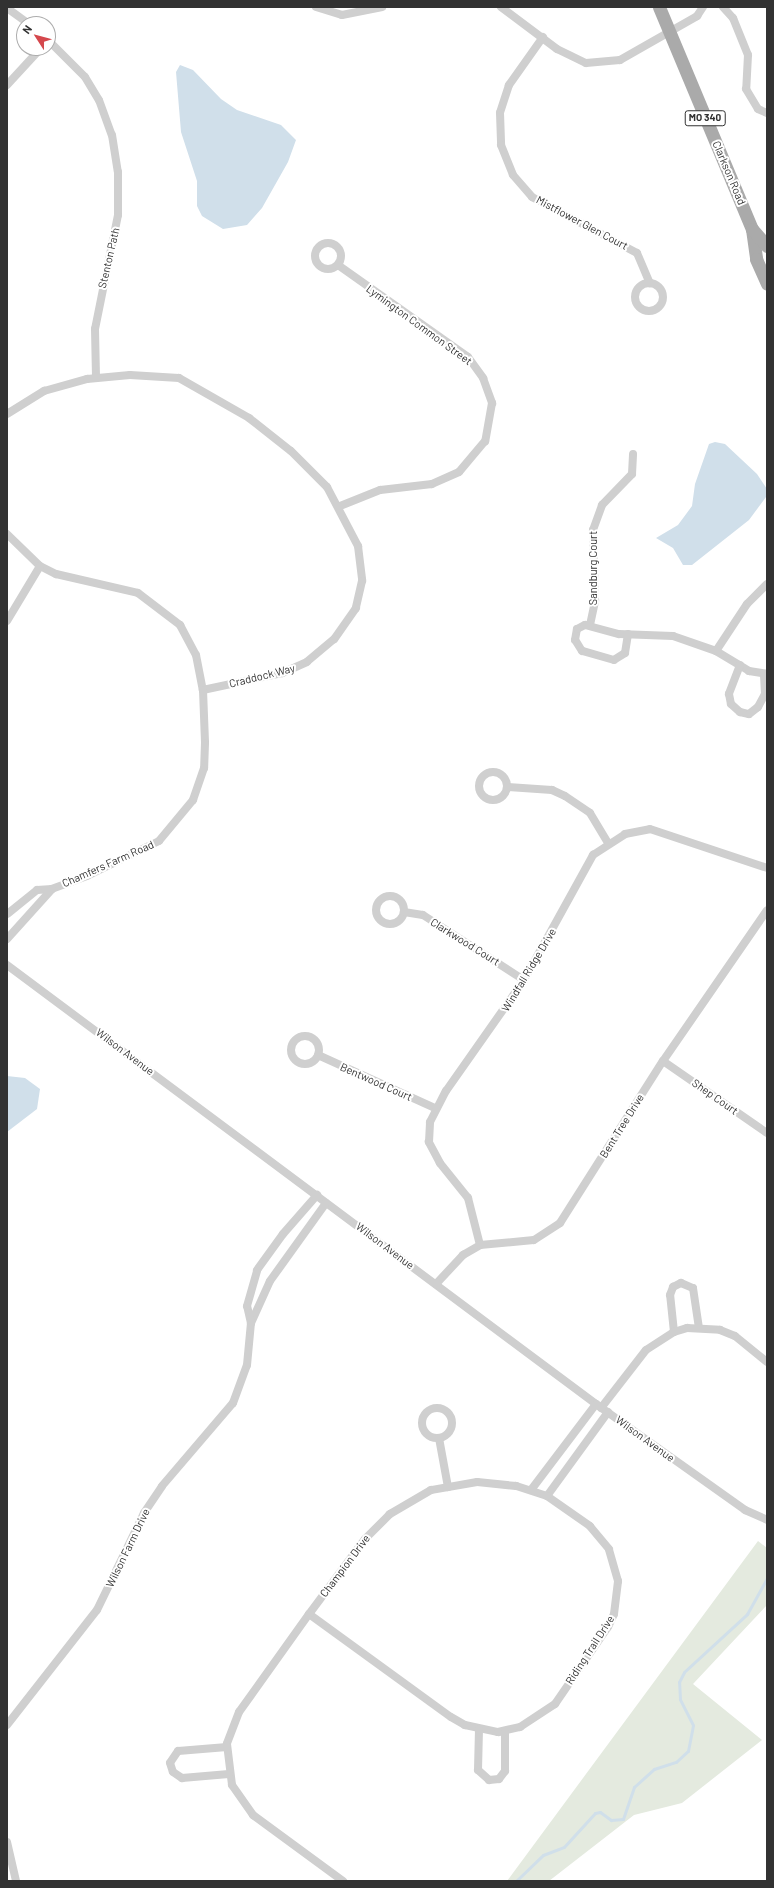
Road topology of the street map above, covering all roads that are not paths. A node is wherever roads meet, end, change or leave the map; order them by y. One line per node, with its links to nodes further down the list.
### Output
1 (316, 7): 2 (street)
2 (382, 7)
3 (502, 7): 10 (street)
4 (659, 7): 9 (main road, Clarkson Road / MO 340)
5 (703, 7): 9 (street)
6 (723, 7): 14 (street)
7 (7, 8): 8 (street)
8 (18, 16)
9 (670, 33): 10 (street); 15 (main road, Clarkson Road / MO 340)
10 (543, 37): 18 (street, Mistflower Glen Court)
11 (56, 48): 20 (street, Stenton Path)
12 (34, 56): 13 (street)
13 (7, 85)
14 (767, 113)
15 (752, 229): 16 (main road, Clarkson Road / MO 340); 19 (main road, Clarkson Road / MO 340)
16 (767, 246)
17 (338, 265): 23 (street, Lymington Common Street)
18 (650, 282)
19 (767, 284)
20 (96, 378): 21 (street, Craddock Way); 23 (street, Craddock Way)
21 (7, 414)
22 (634, 454): 28 (street, Sandburg Court)
23 (340, 506): 33 (street, Craddock Way)
24 (7, 534): 25 (street, Chamfers Farm Road)
25 (40, 566): 27 (street); 33 (street, Chamfers Farm Road)
26 (767, 584): 30 (street)
27 (7, 621)
28 (590, 625): 29 (street); 29 (street)
29 (628, 634): 30 (street)
30 (716, 651): 31 (street)
31 (740, 665): 32 (street); 32 (street)
32 (765, 675)
33 (203, 690): 37 (street, Chamfers Farm Road)
34 (507, 787): 35 (street)
35 (608, 843): 36 (street, Windfall Ridge Drive); 43 (street, Windfall Ridge Drive)
36 (767, 868)
37 (52, 889): 40 (street, Chamfers Farm Road); 41 (street, Chamfers Farm Road)
38 (767, 910): 45 (street, Bent Tree Drive)
39 (404, 912): 43 (street, Clarkwood Court)
40 (7, 914)
41 (7, 939)
42 (7, 965): 48 (street, Wilson Avenue)
43 (524, 980): 46 (street, Windfall Ridge Drive)
44 (318, 1055): 46 (street, Bentwood Court)
45 (663, 1061): 47 (street, Shep Court); 50 (street, Bent Tree Drive)
46 (435, 1108): 50 (street, Windfall Ridge Drive)
47 (767, 1133)
48 (317, 1195): 49 (street, Wilson Avenue); 52 (street, Wilson Farm Drive)
49 (326, 1203): 51 (street, Wilson Avenue); 52 (street, Wilson Farm Drive)
50 (480, 1245): 51 (street, Bent Tree Drive)
51 (436, 1284): 56 (street, Wilson Avenue)
52 (251, 1323): 63 (street, Wilson Farm Drive)
53 (699, 1328): 54 (street); 54 (street); 55 (street)
54 (674, 1332): 56 (street)
55 (767, 1362)
56 (602, 1408): 59 (street); 60 (street); 61 (street, Wilson Avenue)
57 (439, 1438): 58 (street)
58 (448, 1487): 59 (street, Champion Drive); 62 (street, Champion Drive)
59 (531, 1490): 60 (street, Champion Drive)
60 (547, 1496): 65 (street, Riding Trail Drive)
61 (767, 1520)
62 (309, 1614): 64 (street, Riding Trail Drive); 66 (street, Champion Drive)
63 (7, 1726)
64 (479, 1729): 65 (street, Riding Trail Drive); 65 (street)
65 (505, 1731)
66 (227, 1747): 67 (street, Champion Drive); 67 (street)
67 (229, 1774): 70 (street, Champion Drive)
68 (7, 1842): 69 (street)
69 (16, 1881)
70 (344, 1881)

